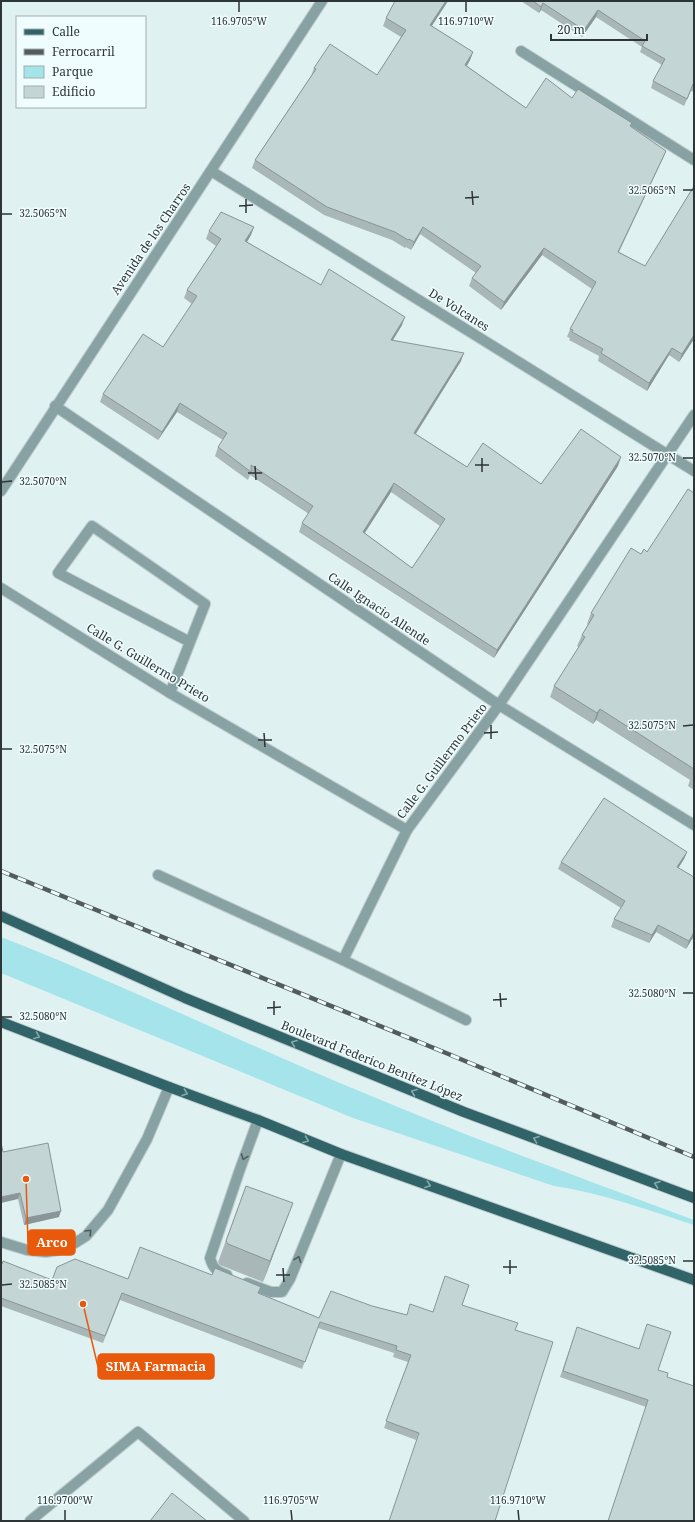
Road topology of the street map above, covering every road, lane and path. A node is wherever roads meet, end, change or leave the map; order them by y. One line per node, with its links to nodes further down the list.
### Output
1 (322, 1): 4 (street, Avenida de los Charros)
2 (521, 51): 3 (street)
3 (694, 160)
4 (211, 172): 5 (street, Avenida de los Charros); 7 (street, De Volcanes)
5 (55, 406): 9 (street, Avenida de los Charros); 13 (street, Calle Ignacio Allende)
6 (694, 415): 7 (street, Calle G. Guillermo Prieto)
7 (667, 455): 8 (street, De Volcanes); 13 (street, Calle G. Guillermo Prieto)
8 (694, 471)
9 (1, 491)
10 (1, 588): 12 (street, Calle G. Guillermo Prieto)
11 (190, 642): 11 (street); 12 (street)
12 (170, 693): 15 (street, Calle G. Guillermo Prieto)
13 (499, 705): 14 (street, Calle Ignacio Allende); 15 (street, Calle G. Guillermo Prieto)
14 (694, 825)
15 (408, 830): 18 (street)
16 (158, 875): 18 (street)
17 (1, 916): 24 (main road, Boulevard Federico Benítez López, one-way to 17)
18 (343, 960): 19 (street)
19 (466, 1020)
20 (1, 1022): 21 (main road, one-way to 21)
21 (169, 1087): 22 (main road, one-way to 22); 25 (street, one-way to 21)
22 (258, 1120): 23 (main road, one-way to 23); 23 (street, one-way to 23)
23 (341, 1154): 26 (main road, one-way to 26)
24 (694, 1198)
25 (1, 1242)
26 (694, 1280)
27 (30, 1521): 28 (street)
28 (244, 1521)

